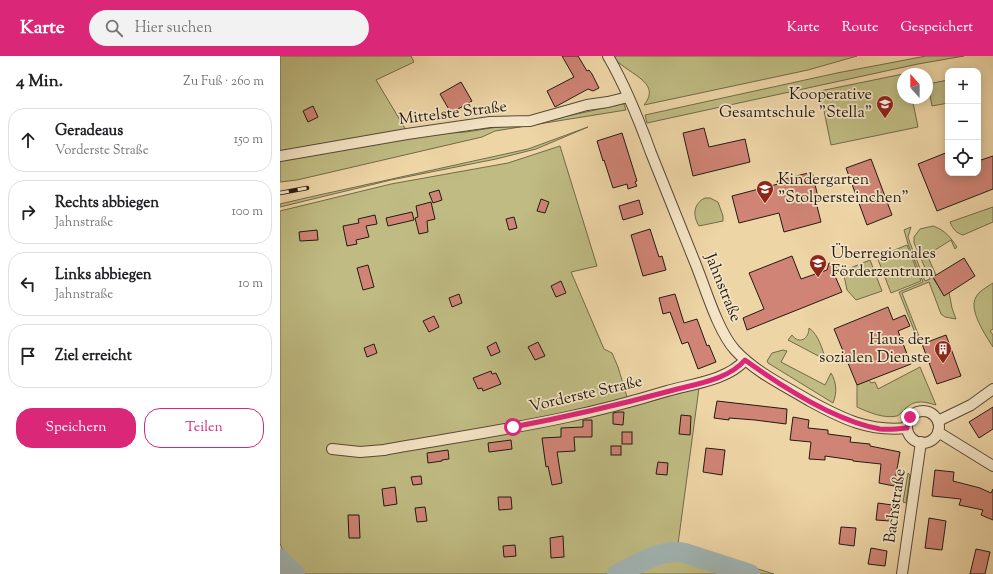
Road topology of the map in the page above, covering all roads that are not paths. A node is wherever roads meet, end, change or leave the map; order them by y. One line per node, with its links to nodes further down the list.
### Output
1 (608, 56): 2 (street, Jahnstraße)
2 (628, 96): 3 (street, Mittelste Straße); 4 (street, Jahnstraße)
3 (280, 156)
4 (745, 360): 7 (street, Jahnstraße); 10 (street, Vorderste Straße)
5 (993, 390): 6 (street)
6 (938, 420): 7 (street); 8 (street)
7 (907, 428): 9 (street)
8 (938, 432): 9 (street); 11 (street)
9 (921, 442): 12 (street, Bachstraße)
10 (332, 449)
11 (993, 466)
12 (902, 574)

